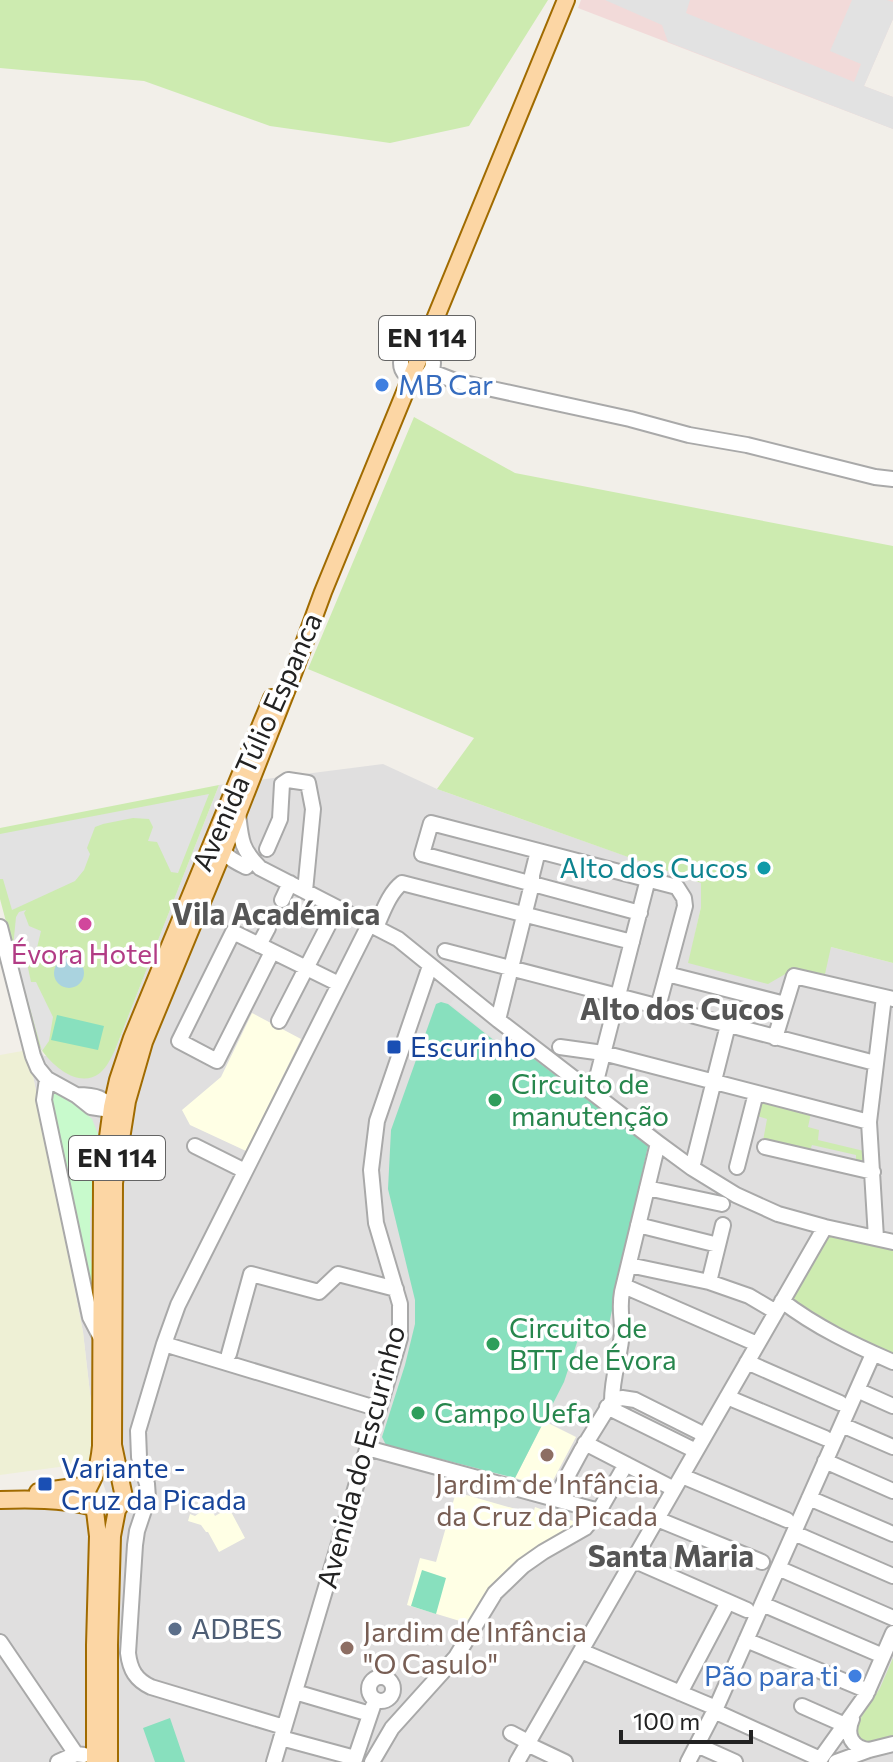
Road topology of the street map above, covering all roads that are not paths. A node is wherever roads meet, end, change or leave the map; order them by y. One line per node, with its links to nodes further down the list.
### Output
1 (566, 0): 3 (main road, EN 114)
2 (574, 0): 3 (main road, EN 114)
3 (531, 85): 4 (main road, EN 114)
4 (422, 349): 5 (street); 6 (main road, EN 114)
5 (432, 372): 6 (street); 7 (street)
6 (411, 376): 8 (main road, Avenida Túlio Espanca / EN 114)
7 (893, 479)
8 (232, 810): 11 (main road, Avenida Túlio Espanca / EN 114); 12 (main road, Avenida Túlio Espanca / EN 114); 13 (street)
9 (267, 849): 18 (street)
10 (538, 851): 15 (street); 17 (street); 17 (street)
11 (225, 852): 12 (street); 13 (street); 14 (main road, Avenida Túlio Espanca / EN 114)
12 (204, 861): 46 (main road, Avenida Túlio Espanca / EN 114)
13 (251, 863): 14 (street); 16 (street)
14 (211, 879): 51 (main road, Avenida Túlio Espanca / EN 114)
15 (648, 879): 20 (street); 32 (street)
16 (290, 883): 18 (street); 19 (street)
17 (532, 884): 20 (street); 21 (street)
18 (305, 891): 23 (street)
19 (282, 900)
20 (640, 913): 26 (street)
21 (524, 914): 23 (street); 26 (street); 31 (street)
22 (333, 916): 30 (street)
23 (373, 925): 29 (street); 33 (street)
24 (0, 927): 45 (street)
25 (268, 928): 27 (street)
26 (632, 942): 34 (street)
27 (266, 949): 27 (street); 30 (street)
28 (445, 951): 31 (street)
29 (430, 966): 38 (street); 71 (street, Avenida do Escurinho)
30 (306, 968): 33 (street); 39 (street)
31 (511, 968): 34 (street); 38 (street)
32 (667, 974): 36 (street); 37 (street)
33 (339, 984): 59 (street)
34 (618, 996): 37 (street); 43 (street)
35 (888, 998): 36 (street); 44 (street)
36 (785, 1004): 41 (street)
37 (658, 1007): 40 (street)
38 (498, 1020): 48 (street)
39 (279, 1021)
40 (728, 1025): 41 (street); 47 (street)
41 (775, 1038): 44 (street)
42 (560, 1047): 43 (street)
43 (603, 1053): 47 (street); 48 (street)
44 (875, 1063): 52 (street)
45 (47, 1079): 50 (street); 74 (street)
46 (118, 1080): 50 (street); 51 (main road, Avenida Túlio Espanca / EN 114)
47 (713, 1082): 49 (street); 58 (street)
48 (593, 1093): 54 (street)
49 (756, 1093): 52 (street); 57 (street)
50 (91, 1101): 51 (street); 53 (street)
51 (114, 1105): 53 (main road, Avenida Túlio Espanca / EN 114)
52 (869, 1122): 60 (street)
53 (113, 1142): 74 (main road, Avenida Túlio Espanca / EN 114); 98 (main road, Avenida Túlio Espanca / EN 114)
54 (658, 1143): 58 (street); 61 (street)
55 (195, 1146): 59 (street)
56 (765, 1147): 60 (street)
57 (737, 1167)
58 (692, 1168): 65 (street)
59 (245, 1171): 75 (street)
60 (873, 1172): 66 (street)
61 (647, 1188): 62 (street); 63 (street)
62 (722, 1204)
63 (638, 1225): 68 (street); 69 (street)
64 (723, 1225): 68 (street)
65 (825, 1227): 66 (street); 73 (street)
66 (876, 1238): 67 (street)
67 (893, 1242)
68 (718, 1245): 70 (street)
69 (629, 1265): 70 (street); 72 (street)
70 (709, 1282): 73 (street)
71 (396, 1289): 77 (street); 86 (street, Avenida do Escurinho)
72 (623, 1289): 76 (street); 84 (street)
73 (779, 1306): 76 (street); 78 (street)
74 (101, 1338): 96 (main road, Avenida Túlio Espanca / EN 114)
75 (164, 1344): 86 (street); 130 (street)
76 (757, 1344): 79 (street)
77 (229, 1354)
78 (873, 1354): 80 (street); 81 (street)
79 (747, 1362): 82 (street); 83 (street)
80 (893, 1362)
81 (857, 1390): 85 (street); 87 (street)
82 (727, 1397): 88 (street); 89 (street)
83 (840, 1403)
84 (609, 1404): 88 (street); 90 (street); 93 (street)
85 (893, 1406)
86 (379, 1409): 92 (street, Avenida do Escurinho)
87 (842, 1425): 91 (street); 94 (street)
88 (705, 1435): 93 (street)
89 (825, 1438)
90 (585, 1443): 95 (street); 102 (street)
91 (893, 1447)
92 (367, 1448): 102 (street); 124 (street, Avenida do Escurinho)
93 (696, 1451): 97 (street)
94 (825, 1461): 99 (street); 101 (street)
95 (626, 1464): 97 (street); 106 (street)
96 (91, 1482): 98 (main road); 100 (main road); 104 (main road, Avenida Túlio Espanca)
97 (678, 1482): 107 (street); 108 (street)
98 (120, 1483): 105 (main road, Avenida Túlio Espanca)
99 (893, 1491)
100 (0, 1493)
101 (809, 1498): 108 (street); 109 (street)
102 (555, 1499): 106 (street)
103 (0, 1500): 104 (main road)
104 (92, 1509): 105 (main road); 129 (main road, Avenida Túlio Espanca)
105 (117, 1510): 137 (main road, Avenida Túlio Espanca)
106 (599, 1511): 141 (street)
107 (657, 1519): 110 (street); 111 (street)
108 (790, 1526): 112 (street); 113 (street)
109 (893, 1534)
110 (633, 1560): 114 (street); 121 (street)
111 (762, 1562)
112 (778, 1568): 115 (street); 117 (street)
113 (893, 1576)
114 (728, 1602): 116 (street); 125 (street)
115 (762, 1604): 119 (street); 122 (street)
116 (747, 1610)
117 (893, 1618)
118 (893, 1633): 122 (street)
119 (746, 1640): 123 (street); 127 (street)
120 (0, 1642): 136 (street)
121 (581, 1651): 125 (street); 132 (street)
122 (883, 1656): 123 (street)
123 (868, 1691): 128 (street)
124 (295, 1692): 130 (street, Avenida do Escurinho); 138 (street)
125 (680, 1693): 127 (street)
126 (802, 1706): 128 (street)
127 (715, 1710): 134 (street); 139 (street)
128 (849, 1720): 135 (street); 139 (street)
129 (95, 1732): 136 (street); 137 (main road, Avenida Túlio Espanca)
130 (283, 1732): 138 (street); 140 (street, Avenida do Escurinho)
131 (511, 1733): 132 (street)
132 (528, 1743): 142 (street); 143 (street)
133 (893, 1744): 135 (street)
134 (697, 1745): 144 (street); 145 (street)
135 (869, 1750): 146 (street)
136 (69, 1759): 137 (street)
137 (100, 1759)
138 (354, 1760)
139 (819, 1760)
140 (274, 1762)
141 (372, 1762)
142 (517, 1762)
143 (565, 1762)
144 (688, 1762)
145 (735, 1762)
146 (836, 1762)

